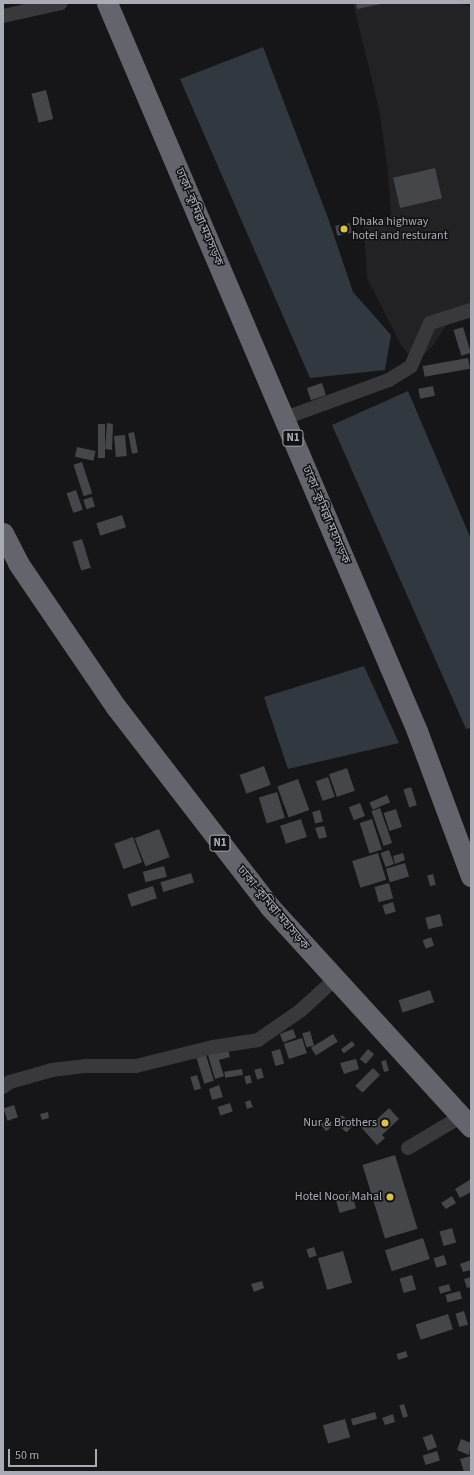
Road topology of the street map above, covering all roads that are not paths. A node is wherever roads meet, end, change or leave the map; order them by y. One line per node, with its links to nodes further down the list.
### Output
1 (61, 3): 3 (street)
2 (107, 3): 5 (highway, ঢাকা–কুমিল্লা মহাসড়ক / N1)
3 (3, 16)
4 (471, 310): 5 (street)
5 (285, 418): 7 (highway, ঢাকা–কুমিল্লা মহাসড়ক / N1)
6 (3, 533): 8 (highway, ঢাকা–কুমিল্লা মহাসড়ক / N1)
7 (471, 876)
8 (335, 979): 9 (street); 10 (highway, ঢাকা–কুমিল্লা মহাসড়ক / N1)
9 (3, 1087)
10 (467, 1121): 11 (street)
11 (408, 1148)

